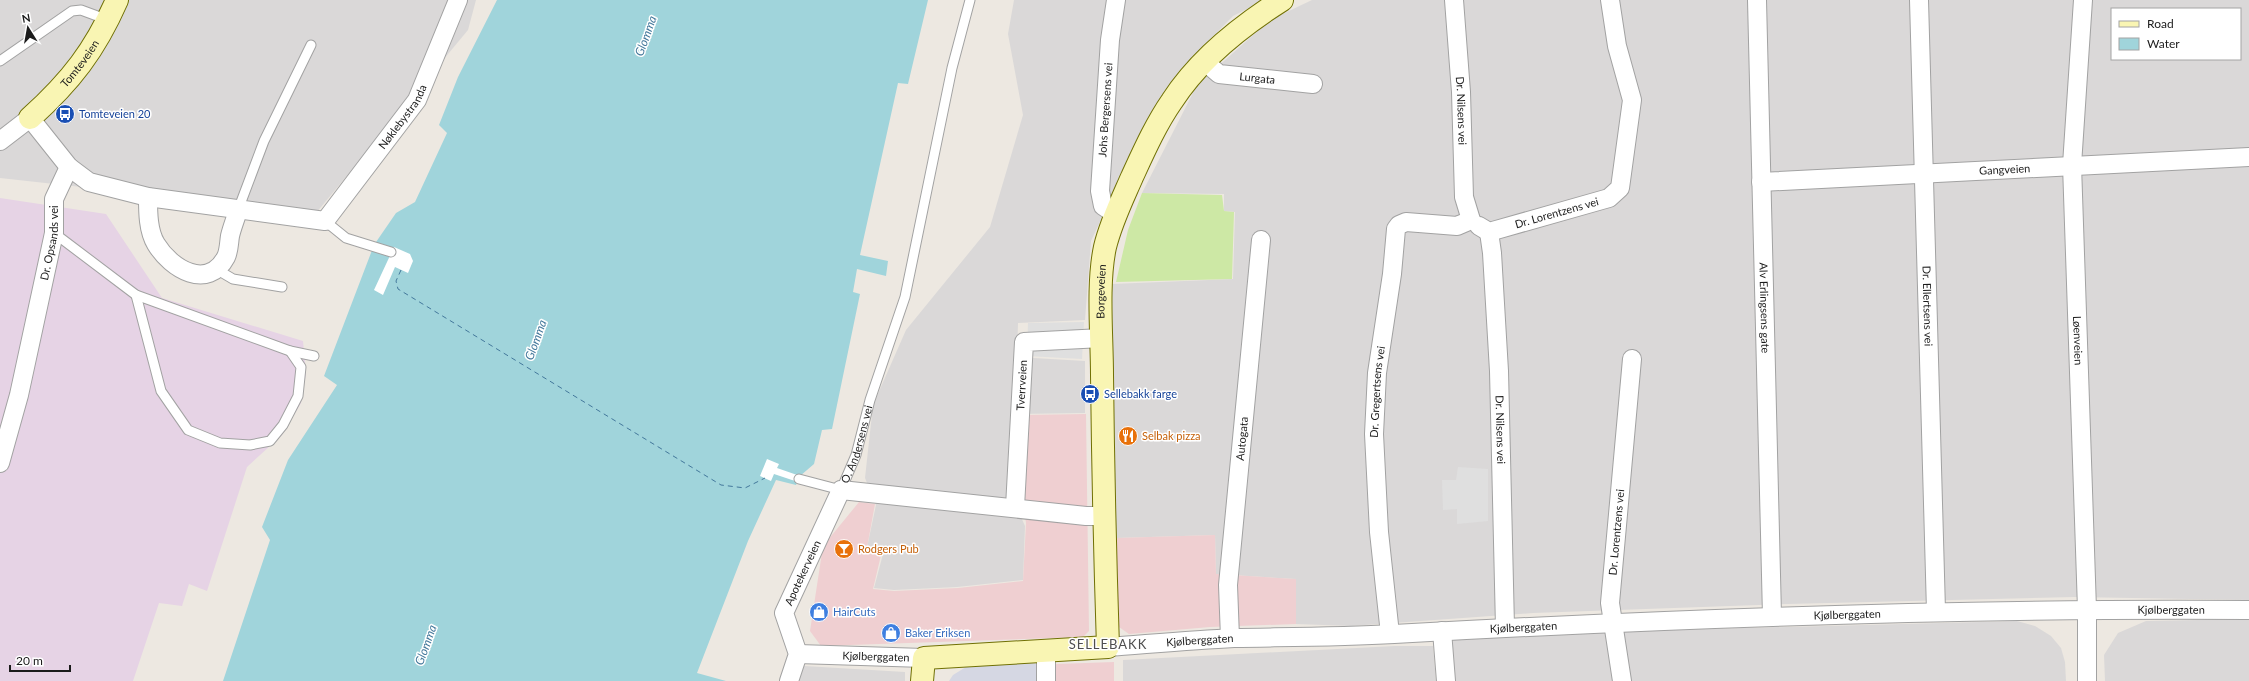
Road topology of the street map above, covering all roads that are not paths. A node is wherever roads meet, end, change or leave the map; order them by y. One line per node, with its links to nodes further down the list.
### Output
1 (117, 0): 11 (main road, Tomteveien)
2 (458, 0): 27 (street, Nøklebystranda)
3 (970, 0): 41 (lane, O. Andersens vei)
4 (1116, 0): 25 (street, Johs Bergersens vei)
5 (1282, 0): 14 (main road, Borgeveien)
6 (1454, 0): 26 (street, Dr. Nilsens vei)
7 (1610, 0): 28 (street, Dr. Lorentzens vei)
8 (1757, 0): 22 (street, Alv Erlingsens gate)
9 (1919, 0): 21 (street, Dr. Ellertsens vei)
10 (2083, 0): 19 (street, Løenveien)
11 (108, 20): 13 (lane); 16 (main road, Tomteveien)
12 (311, 45): 24 (lane)
13 (0, 61)
14 (1205, 62): 15 (street, Lurgata); 25 (main road, Borgeveien)
15 (1313, 84)
16 (30, 118): 17 (street, Tomteveien); 20 (street)
17 (0, 141)
18 (2249, 157): 19 (street, Gangveien)
19 (2072, 165): 21 (street, Gangveien); 44 (street, Løenveien)
20 (69, 167): 23 (street); 29 (street, Dr. Opsands vei)
21 (1925, 174): 22 (street, Gangveien); 46 (street, Dr. Ellertsens vei)
22 (1761, 182): 47 (street, Alv Erlingsens gate)
23 (148, 197): 24 (street); 32 (street)
24 (238, 210): 27 (street); 32 (street)
25 (1115, 214): 35 (main road, Borgeveien)
26 (1471, 220): 28 (street); 51 (street, Dr. Gregertsens vei)
27 (325, 221): 31 (lane)
28 (1489, 232): 49 (street, Dr. Nilsens vei)
29 (54, 233): 34 (lane); 39 (street, Dr. Opsands vei)
30 (1261, 240): 52 (street, Autogata)
31 (391, 252)
32 (216, 269): 33 (lane)
33 (282, 287)
34 (136, 295): 36 (lane); 36 (lane)
35 (1102, 338): 42 (street, Tverrveien); 43 (main road, Borgeveien)
36 (290, 351): 37 (lane)
37 (314, 356)
38 (1632, 359): 48 (street, Dr. Lorentzens vei)
39 (0, 463)
40 (799, 479): 41 (lane)
41 (841, 490): 42 (street, O. Andersens vei); 55 (street, Apotekerveien)
42 (1015, 506): 43 (street, O. Andersens vei)
43 (1104, 516): 53 (main road, Borgeveien)
44 (2087, 609): 45 (street, Kjølberggaten); 46 (street, Kjølberggaten); 62 (street, Løenveien)
45 (2249, 610)
46 (1936, 612): 47 (street, Kjølberggaten)
47 (1772, 616): 48 (street, Kjølberggaten)
48 (1613, 622): 49 (street, Kjølberggaten); 61 (street, Dr. Lorentzens vei)
49 (1505, 627): 50 (street, Kjølberggaten)
50 (1442, 631): 51 (street, Kjølberggaten); 60 (street)
51 (1390, 634): 52 (street, Kjølberggaten)
52 (1230, 638): 53 (street, Kjølberggaten)
53 (1108, 647): 54 (main road, Kjølberggaten)
54 (1046, 650): 56 (main road, Kjølberggaten); 59 (street)
55 (798, 654): 56 (street, Kjølberggaten); 57 (street)
56 (924, 658): 58 (main road)
57 (788, 681)
58 (922, 681)
59 (1046, 681)
60 (1446, 681)
61 (1622, 681)
62 (2087, 681)

